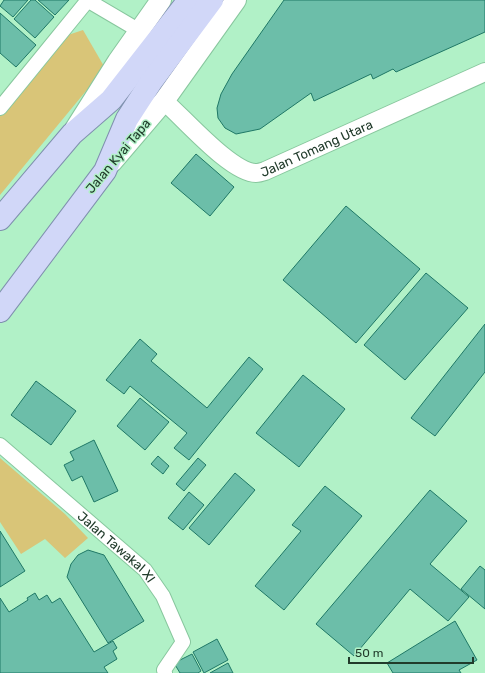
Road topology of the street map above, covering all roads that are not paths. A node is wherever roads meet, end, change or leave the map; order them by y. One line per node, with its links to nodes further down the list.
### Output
1 (88, 0): 6 (street); 10 (street)
2 (160, 0): 6 (main road)
3 (189, 0): 8 (main road)
4 (212, 0): 8 (main road)
5 (236, 0): 9 (main road, Jalan Kyai Tapa)
6 (138, 30): 11 (main road)
7 (485, 72): 9 (street, Jalan Tomang Utara)
8 (143, 76): 11 (main road); 12 (main road)
9 (164, 101): 12 (main road, Jalan Kyai Tapa)
10 (0, 108)
11 (72, 134): 13 (main road)
12 (105, 171): 14 (main road, Jalan Kyai Tapa)
13 (0, 219)
14 (0, 311)
15 (0, 445): 16 (street, Jalan Tawakal XI)
16 (165, 673)

